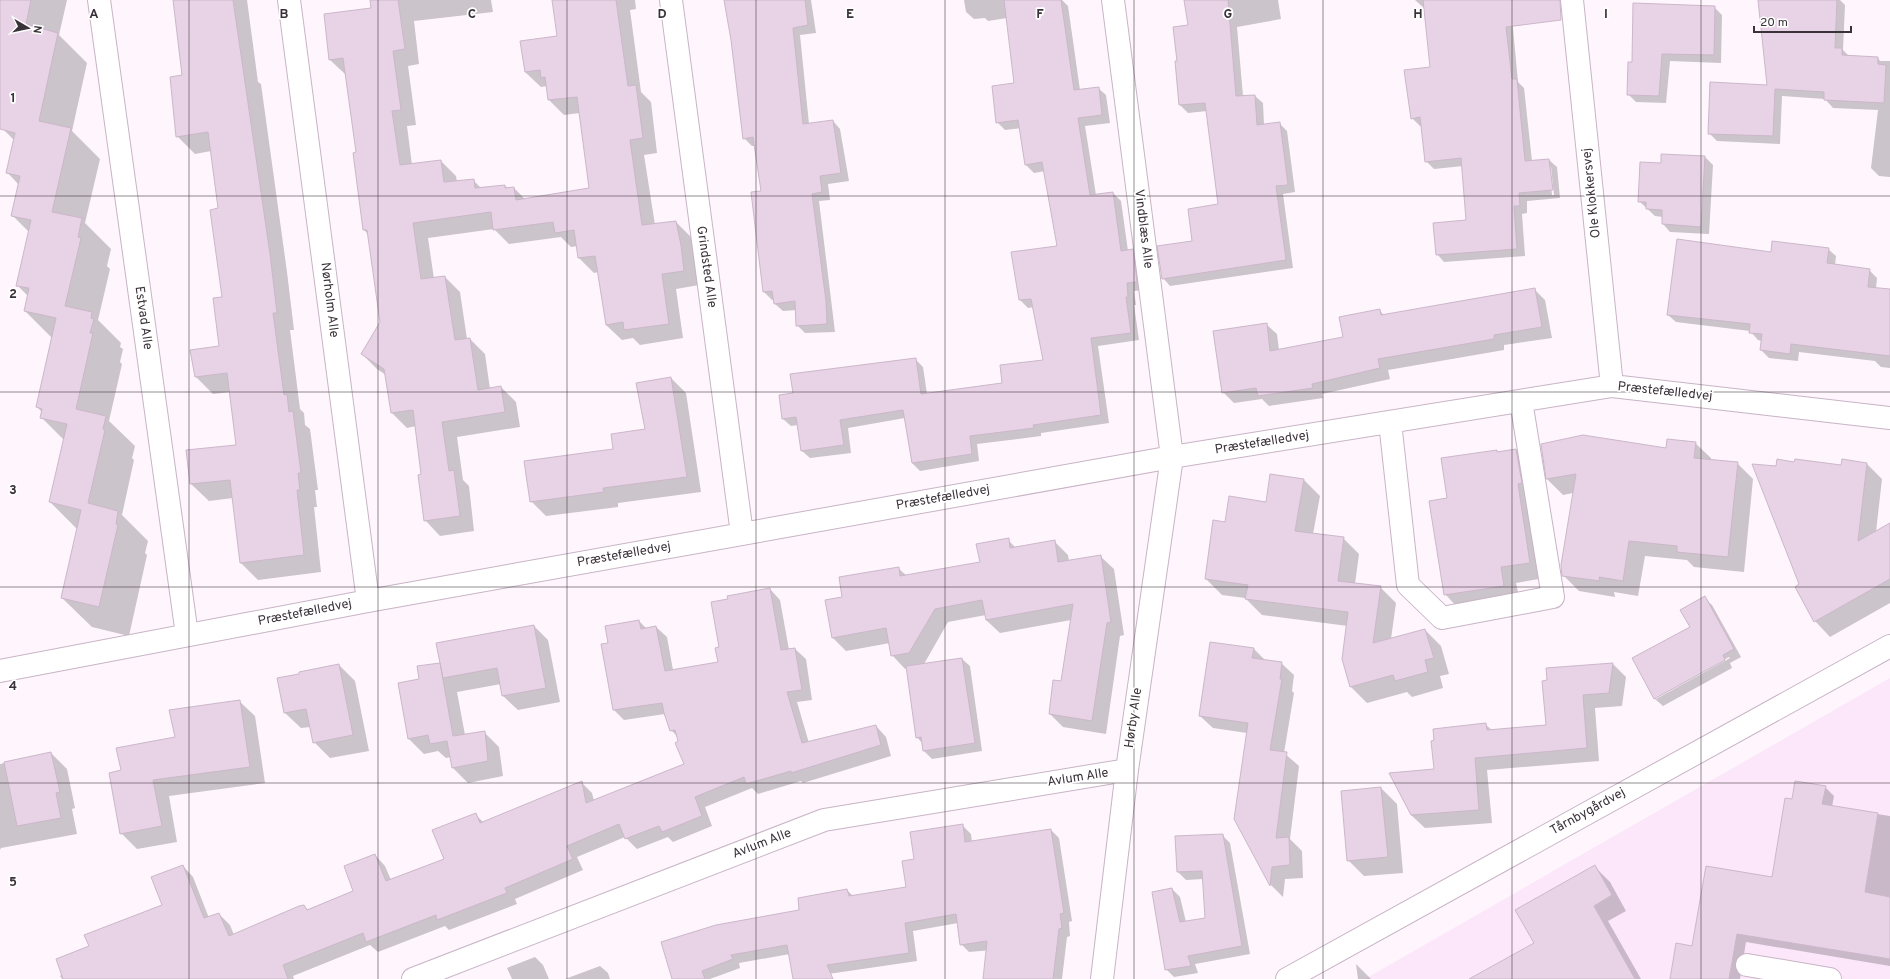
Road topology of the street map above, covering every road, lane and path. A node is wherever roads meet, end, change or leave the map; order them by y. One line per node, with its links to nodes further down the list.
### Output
1 (99, 0): 13 (street, Estvad Alle)
2 (290, 0): 12 (street, Nørholm Alle)
3 (671, 0): 11 (street, Grindsted Alle)
4 (1113, 0): 10 (street, Vindblæs Alle)
5 (1572, 0): 6 (street, Ole Klokkersvej)
6 (1612, 386): 7 (street, Præstefælledvej); 8 (street, Præstefælledvej)
7 (1521, 401): 9 (street, Præstefælledvej); 9 (street)
8 (1890, 418)
9 (1390, 422): 10 (street, Præstefælledvej)
10 (1172, 457): 11 (street, Præstefælledvej); 16 (street, Hørby Alle)
11 (742, 534): 12 (street, Præstefælledvej)
12 (368, 601): 13 (street, Præstefælledvej)
13 (187, 635): 15 (street, Præstefælledvej)
14 (1890, 646): 20 (street, Tårnbygårdvej)
15 (0, 671)
16 (1127, 770): 18 (street, Avlum Alle); 19 (street, Hørby Alle)
17 (1747, 965): 21 (street)
18 (413, 979)
19 (1102, 979)
20 (1287, 979)
21 (1830, 979)

